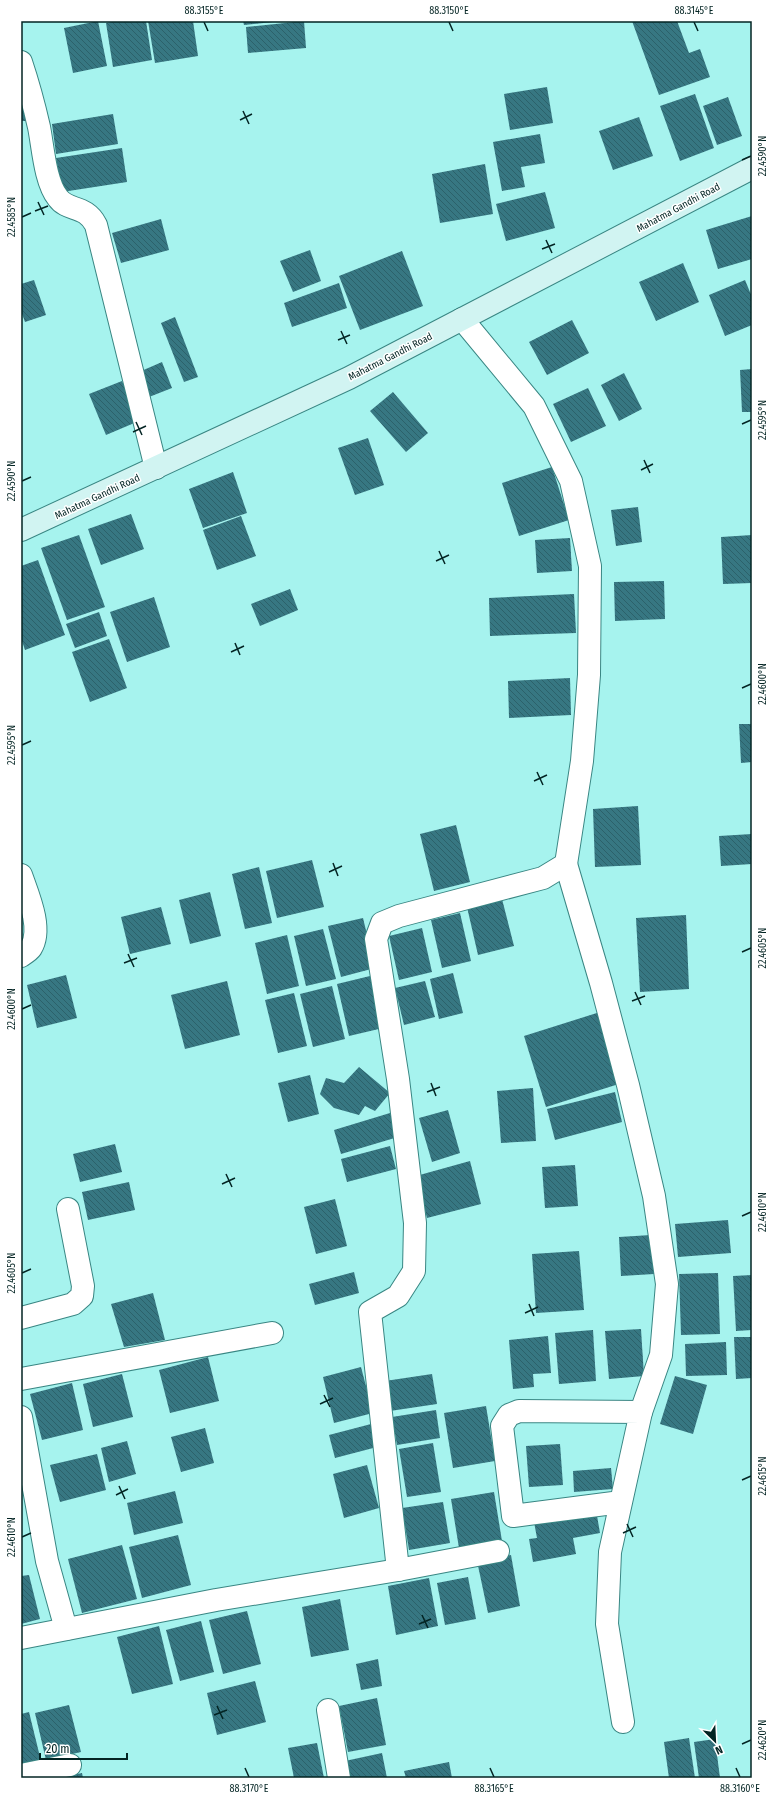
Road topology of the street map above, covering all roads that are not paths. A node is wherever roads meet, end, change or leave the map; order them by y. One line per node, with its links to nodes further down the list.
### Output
1 (21, 62): 4 (street)
2 (752, 168): 3 (main road, Mahatma Gandhi Road)
3 (462, 320): 4 (main road, Mahatma Gandhi Road); 6 (street)
4 (156, 468): 5 (main road, Mahatma Gandhi Road)
5 (21, 530)
6 (566, 864): 13 (street); 17 (street)
7 (21, 875): 8 (street)
8 (21, 956)
9 (68, 1209): 10 (street)
10 (21, 1318)
11 (272, 1333): 12 (street)
12 (21, 1379)
13 (641, 1412): 15 (street); 15 (street)
14 (21, 1417): 18 (street)
15 (621, 1502): 21 (street)
16 (498, 1551): 17 (street)
17 (398, 1570): 18 (street)
18 (66, 1629): 19 (street)
19 (21, 1638)
20 (328, 1710): 24 (street)
21 (623, 1722)
22 (70, 1765): 23 (street)
23 (21, 1775)
24 (339, 1778)

